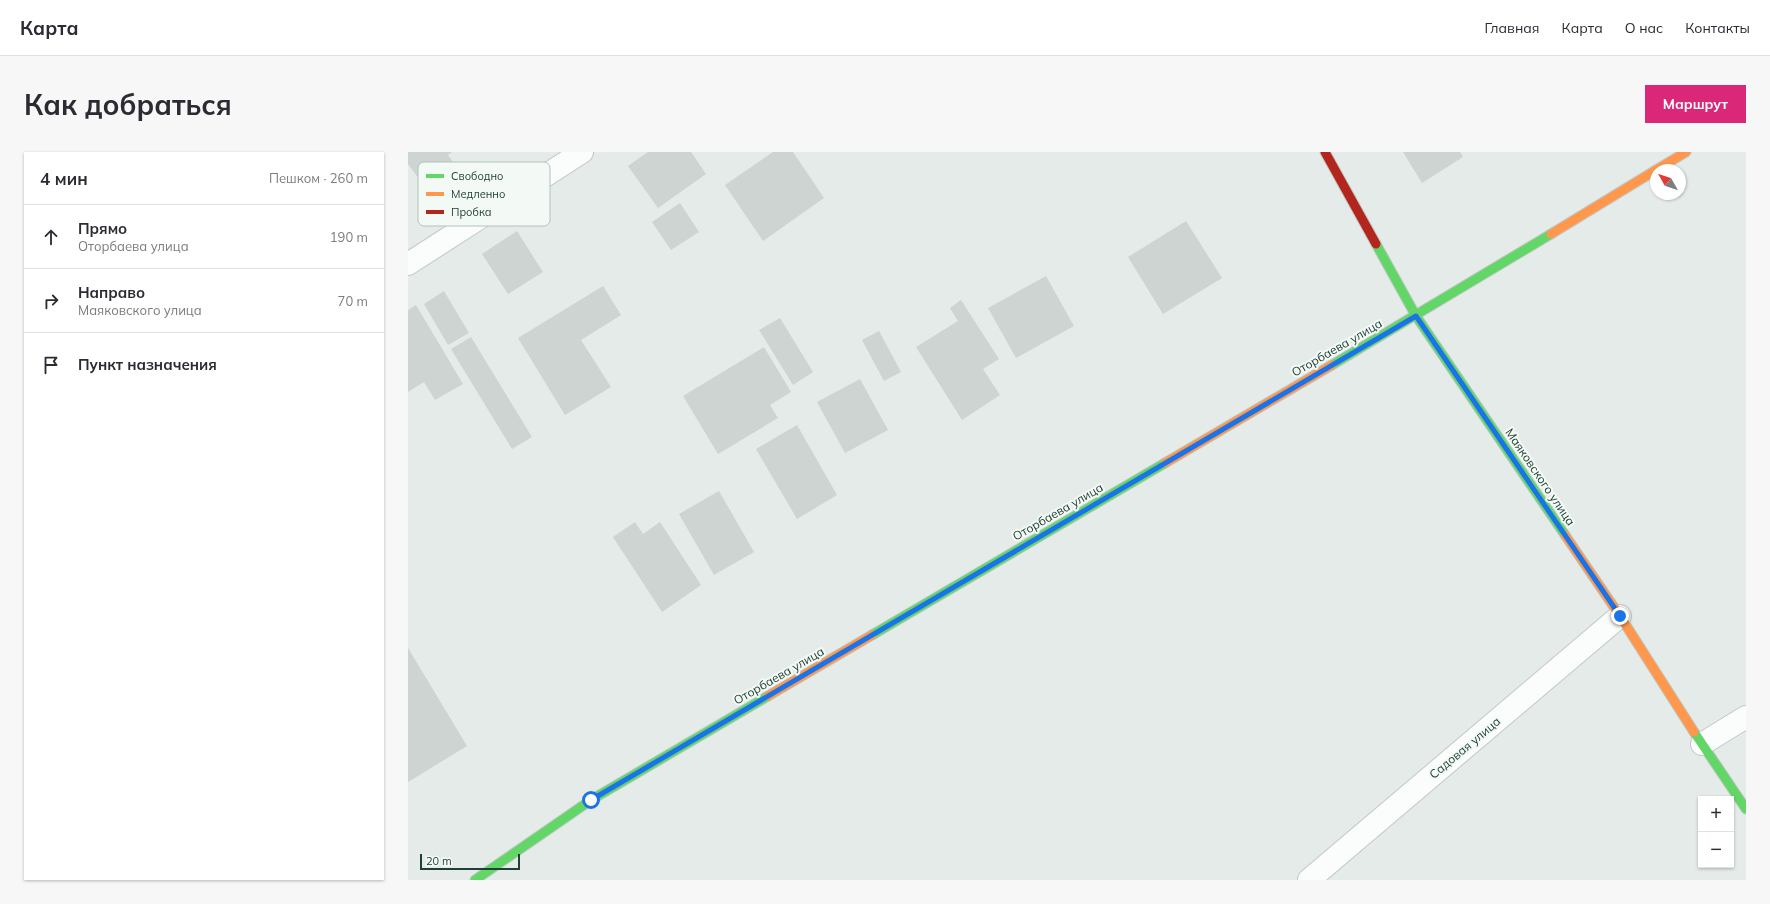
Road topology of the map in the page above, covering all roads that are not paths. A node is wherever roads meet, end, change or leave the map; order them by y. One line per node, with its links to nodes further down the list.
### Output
1 (582, 152): 5 (street)
2 (1325, 152): 9 (street, Маяковского улица)
3 (1686, 152): 4 (street, Оторбаева улица)
4 (1666, 164)
5 (550, 173)
6 (1650, 174): 9 (street, Оторбаева улица)
7 (467, 226): 8 (street)
8 (408, 264)
9 (1416, 316): 10 (street, Маяковского улица); 14 (street, Оторбаева улица)
10 (1620, 616): 12 (street, Маяковского улица); 15 (street, Садовая улица)
11 (1746, 717): 12 (street)
12 (1702, 744): 13 (street, Маяковского улица)
13 (1746, 809)
14 (476, 880)
15 (1309, 880)

